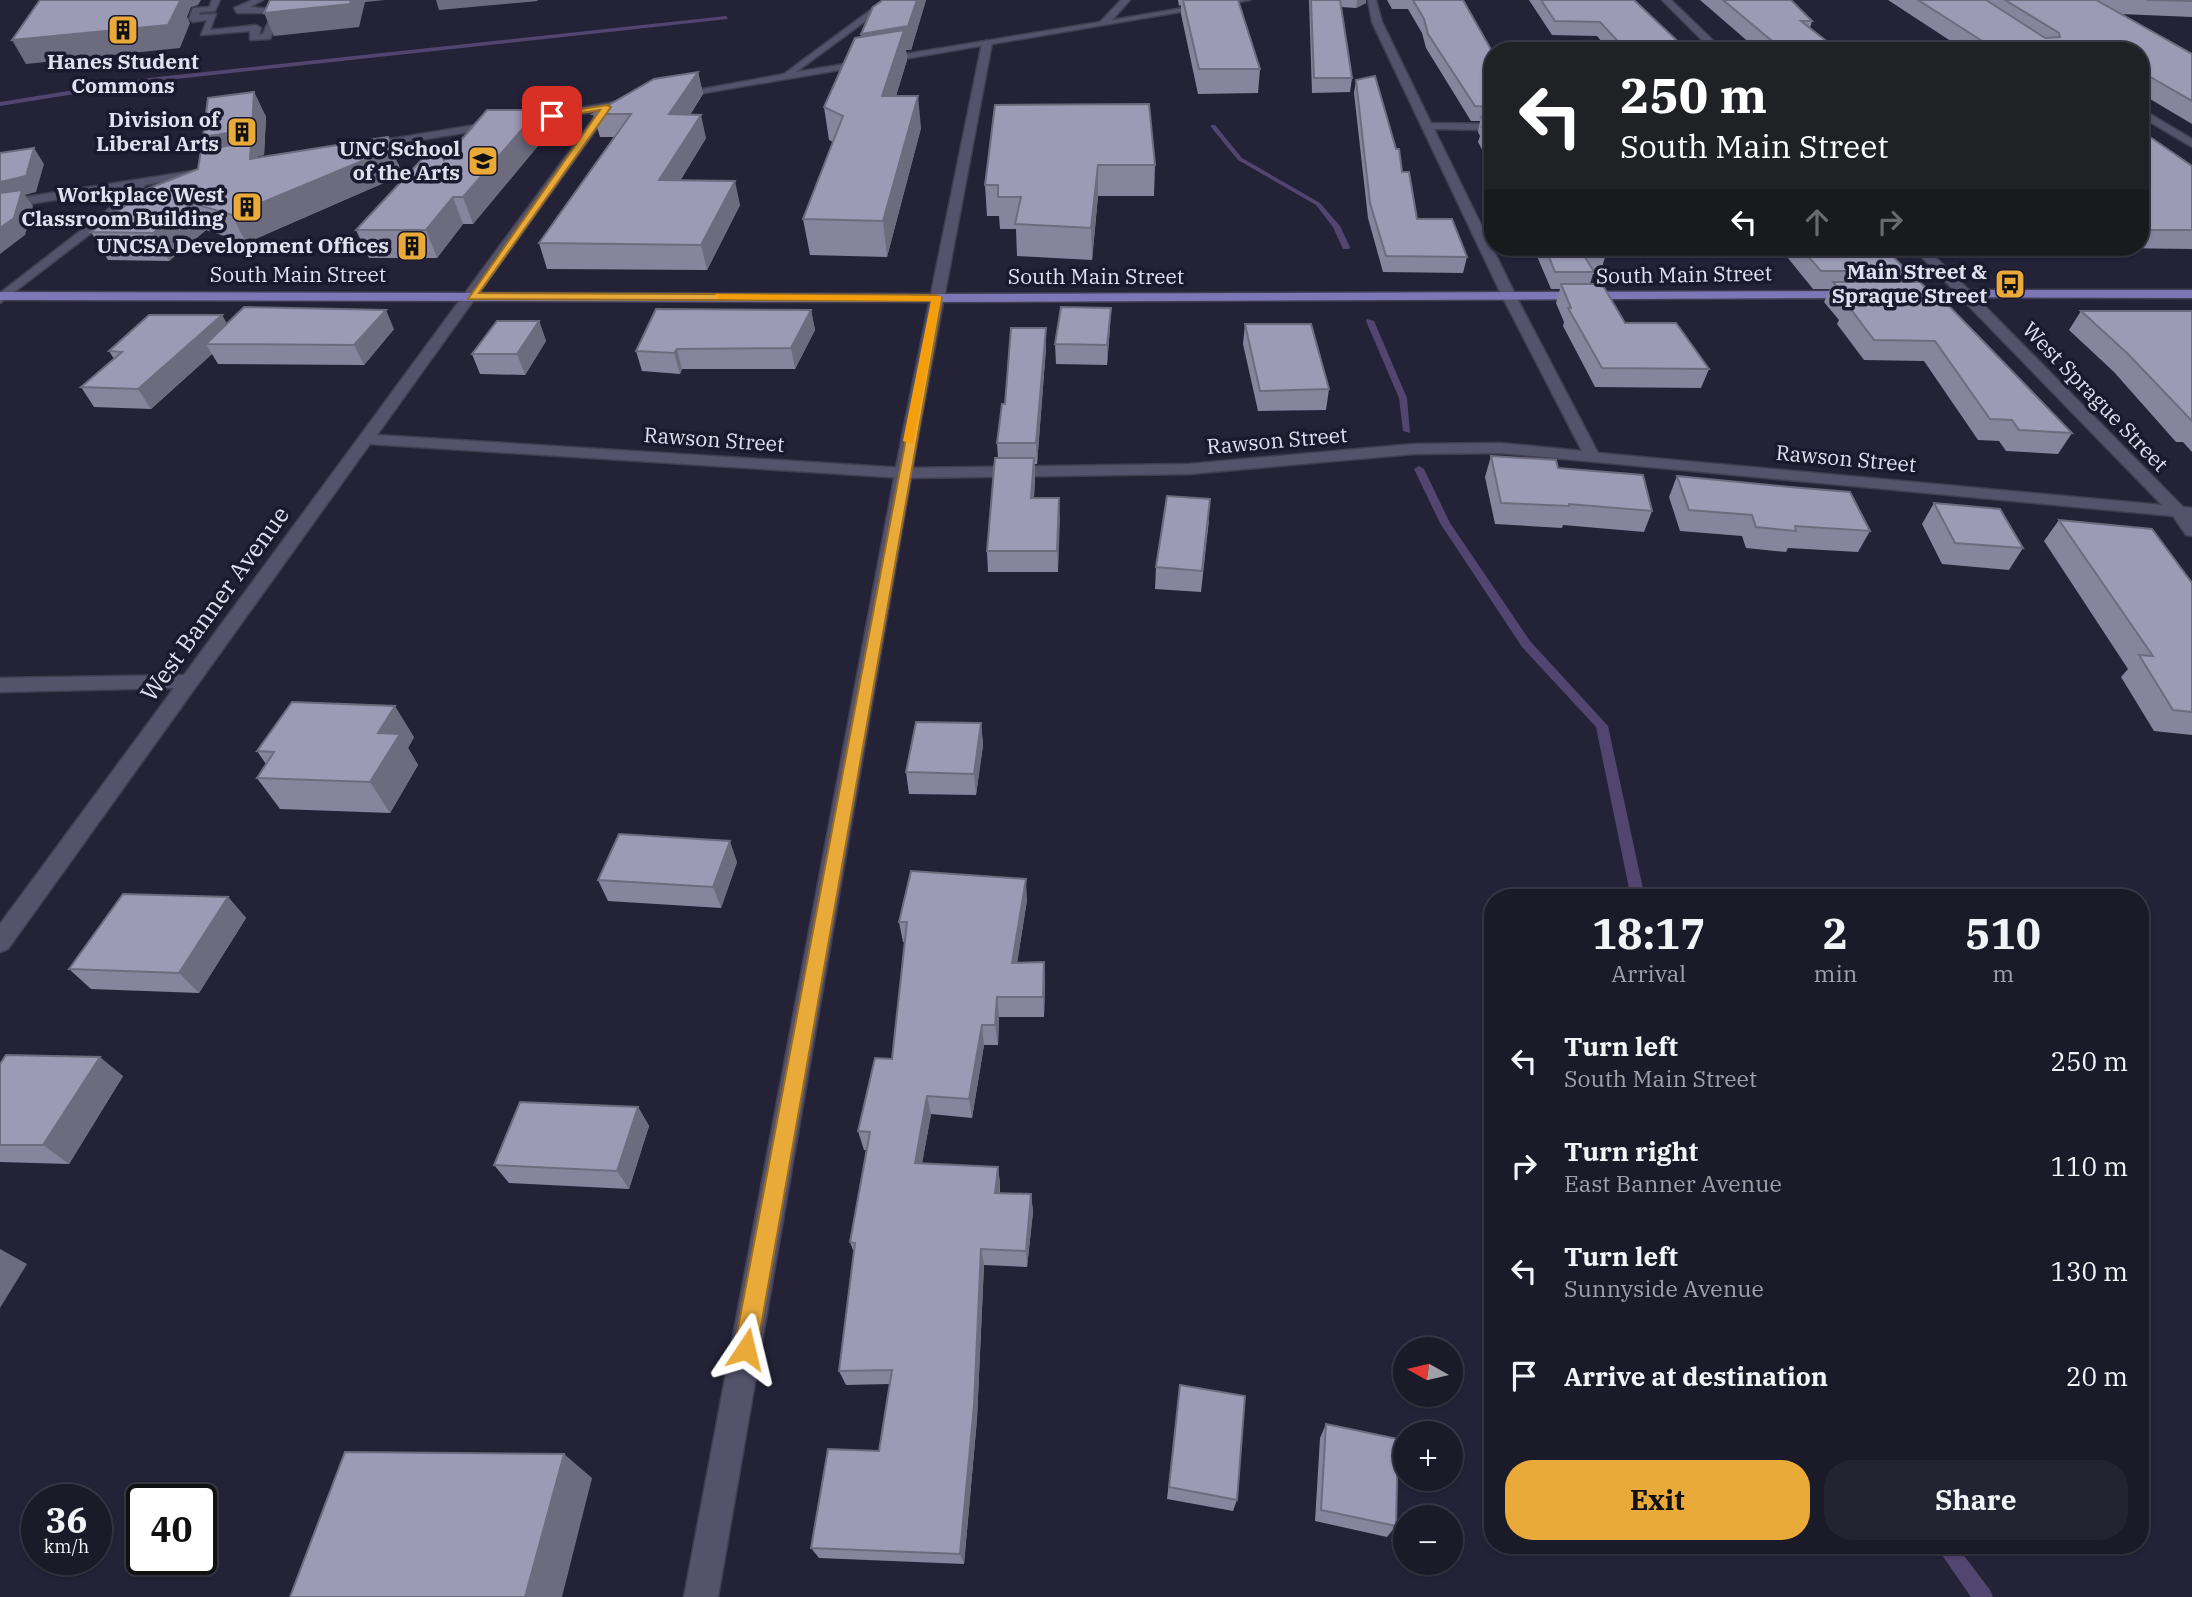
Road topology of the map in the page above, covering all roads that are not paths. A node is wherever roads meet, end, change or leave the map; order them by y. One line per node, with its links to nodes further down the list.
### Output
1 (216, 0): 2 (street)
2 (260, 0)
3 (890, 0): 11 (street)
4 (1126, 0): 8 (street)
5 (1246, 0): 8 (street)
6 (1372, 0): 16 (street)
7 (1666, 0): 9 (street)
8 (1102, 24): 10 (street)
9 (1710, 42)
10 (987, 43): 11 (street); 33 (street)
11 (784, 76): 12 (street)
12 (658, 98)
13 (645, 100): 14 (street)
14 (607, 107): 22 (street); 31 (street, West Banner Avenue)
15 (2149, 117): 19 (street)
16 (1427, 126): 17 (street); 26 (street)
17 (1484, 127)
18 (2149, 129): 19 (street)
19 (2168, 129): 20 (street); 21 (street)
20 (2192, 129)
21 (2192, 145)
22 (349, 149)
23 (213, 171): 24 (street)
24 (140, 183): 25 (street); 32 (street)
25 (0, 205)
26 (1484, 244)
27 (1490, 256): 34 (street)
28 (1927, 256): 29 (street, West Sprague Street)
29 (1965, 294): 30 (main road, South Main Street); 34 (main road, South Main Street); 38 (street, West Sprague Street)
30 (2192, 294)
31 (472, 296): 32 (main road, South Main Street); 33 (main road, South Main Street); 35 (street, West Banner Avenue)
32 (2, 297)
33 (937, 298): 34 (main road, South Main Street); 37 (street)
34 (1510, 298): 36 (street)
35 (364, 439): 37 (street, Rawson Street); 40 (street, West Banner Avenue)
36 (1593, 457): 37 (street, Rawson Street); 38 (street, Rawson Street)
37 (904, 473): 43 (street)
38 (2185, 512): 39 (street, West Sprague Street)
39 (2192, 531)
40 (191, 681): 41 (street); 42 (street, West Banner Avenue)
41 (0, 685)
42 (0, 942)
43 (701, 1597)

